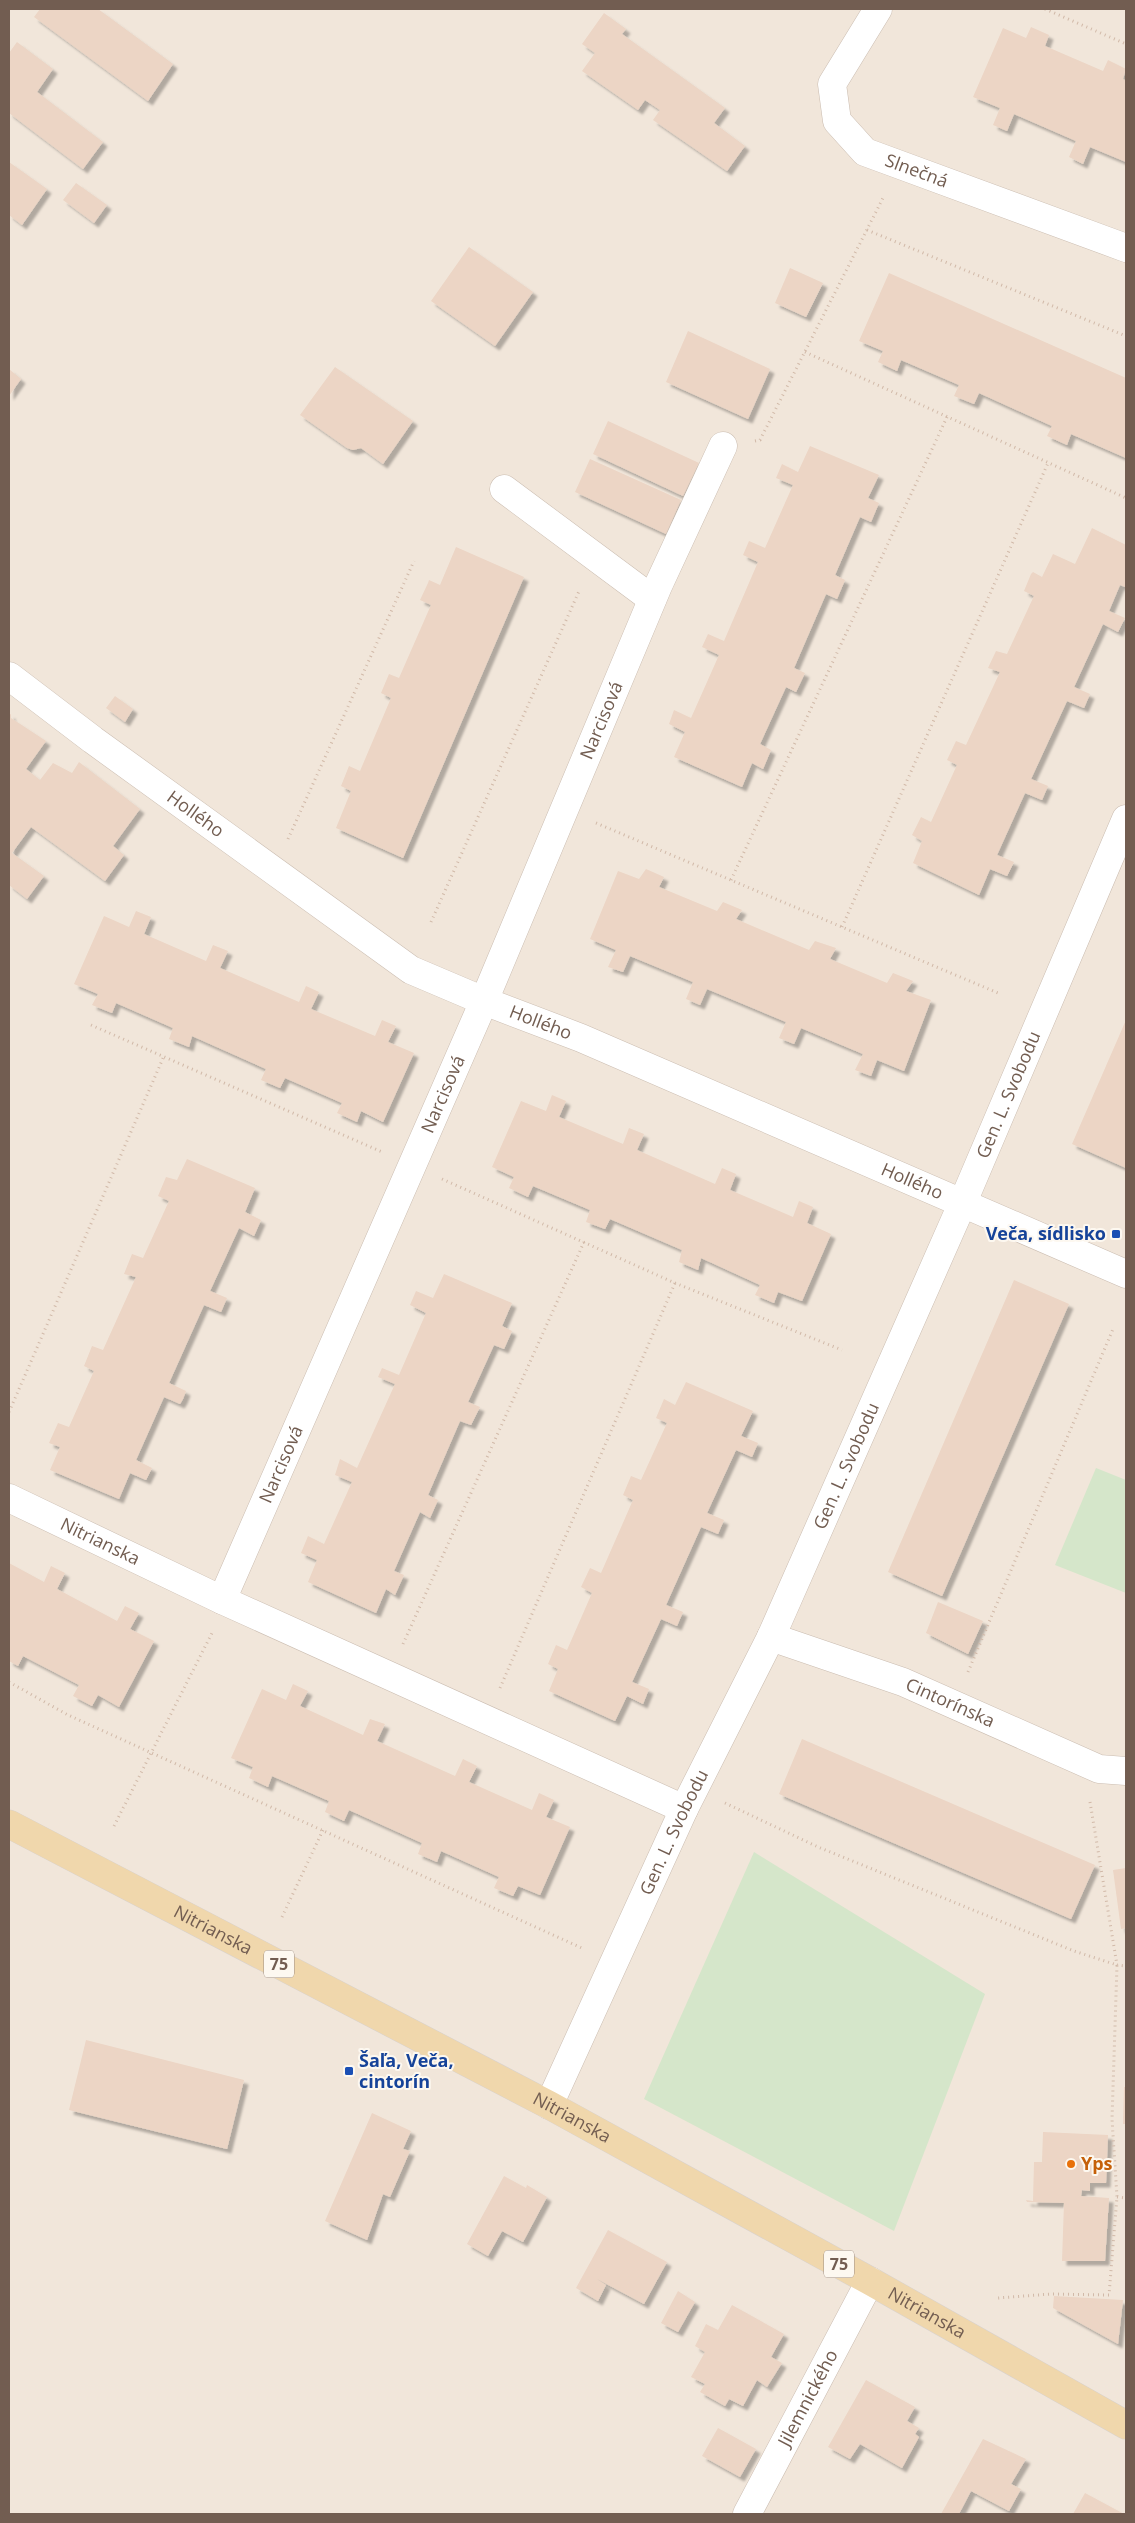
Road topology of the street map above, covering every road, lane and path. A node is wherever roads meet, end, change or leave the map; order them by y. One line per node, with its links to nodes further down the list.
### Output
1 (878, 9): 4 (street, Slnečná)
2 (1045, 9): 3 (path)
3 (1126, 44)
4 (901, 165): 5 (path); 6 (street, Slnečná)
5 (867, 230): 7 (path); 8 (path)
6 (1126, 248)
7 (1126, 336)
8 (805, 352): 9 (path); 10 (path)
9 (948, 417): 11 (path); 21 (path)
10 (723, 446): 16 (street, Narcisová)
11 (1048, 463): 13 (path); 23 (path)
12 (504, 489): 14 (street)
13 (1126, 498)
14 (595, 557): 16 (street); 22 (path)
15 (414, 561): 20 (path)
16 (655, 592): 25 (street, Narcisová)
17 (9, 676): 25 (street, Hollého)
18 (1126, 819): 29 (street, Gen. L. Svobodu)
19 (591, 821): 21 (path)
20 (286, 845)
21 (731, 880): 23 (path)
22 (431, 922)
23 (842, 927): 24 (path)
24 (998, 993)
25 (484, 1001): 28 (street, Narcisová); 29 (street, Hollého)
26 (91, 1024): 27 (path)
27 (164, 1056): 28 (path); 35 (path)
28 (412, 1165): 30 (path); 37 (street, Narcisová)
29 (963, 1202): 31 (street, Hollého); 39 (street, Gen. L. Svobodu)
30 (584, 1242): 32 (path); 41 (path)
31 (1126, 1274)
32 (675, 1283): 34 (path); 43 (path)
33 (1113, 1329): 40 (path)
34 (842, 1350)
35 (9, 1412)
36 (9, 1498): 37 (street, Nitrianska)
37 (222, 1600): 41 (street, Nitrianska)
38 (215, 1628): 44 (path)
39 (771, 1637): 45 (street, Cintorínska); 46 (street, Gen. L. Svobodu)
40 (968, 1672)
41 (389, 1675): 43 (street, Nitrianska)
42 (9, 1682): 44 (path)
43 (487, 1719): 46 (street, Nitrianska)
44 (151, 1753): 49 (path); 50 (path)
45 (1126, 1770)
46 (689, 1799): 52 (street, Gen. L. Svobodu); 53 (path)
47 (1089, 1802): 53 (path)
48 (9, 1824): 55 (main road, Nitrianska / 75)
49 (114, 1826)
50 (323, 1830): 51 (path); 52 (path)
51 (282, 1917)
52 (613, 1963): 55 (street, Gen. L. Svobodu)
53 (1117, 1965): 54 (path); 56 (path)
54 (1126, 1966)
55 (549, 2105): 58 (main road, Nitrianska / 75)
56 (1117, 2197): 57 (path); 59 (path)
57 (1126, 2198)
58 (870, 2281): 60 (main road, Nitrianska / 75); 61 (street, Jilemnického)
59 (998, 2298)
60 (1126, 2425)
61 (747, 2514)

